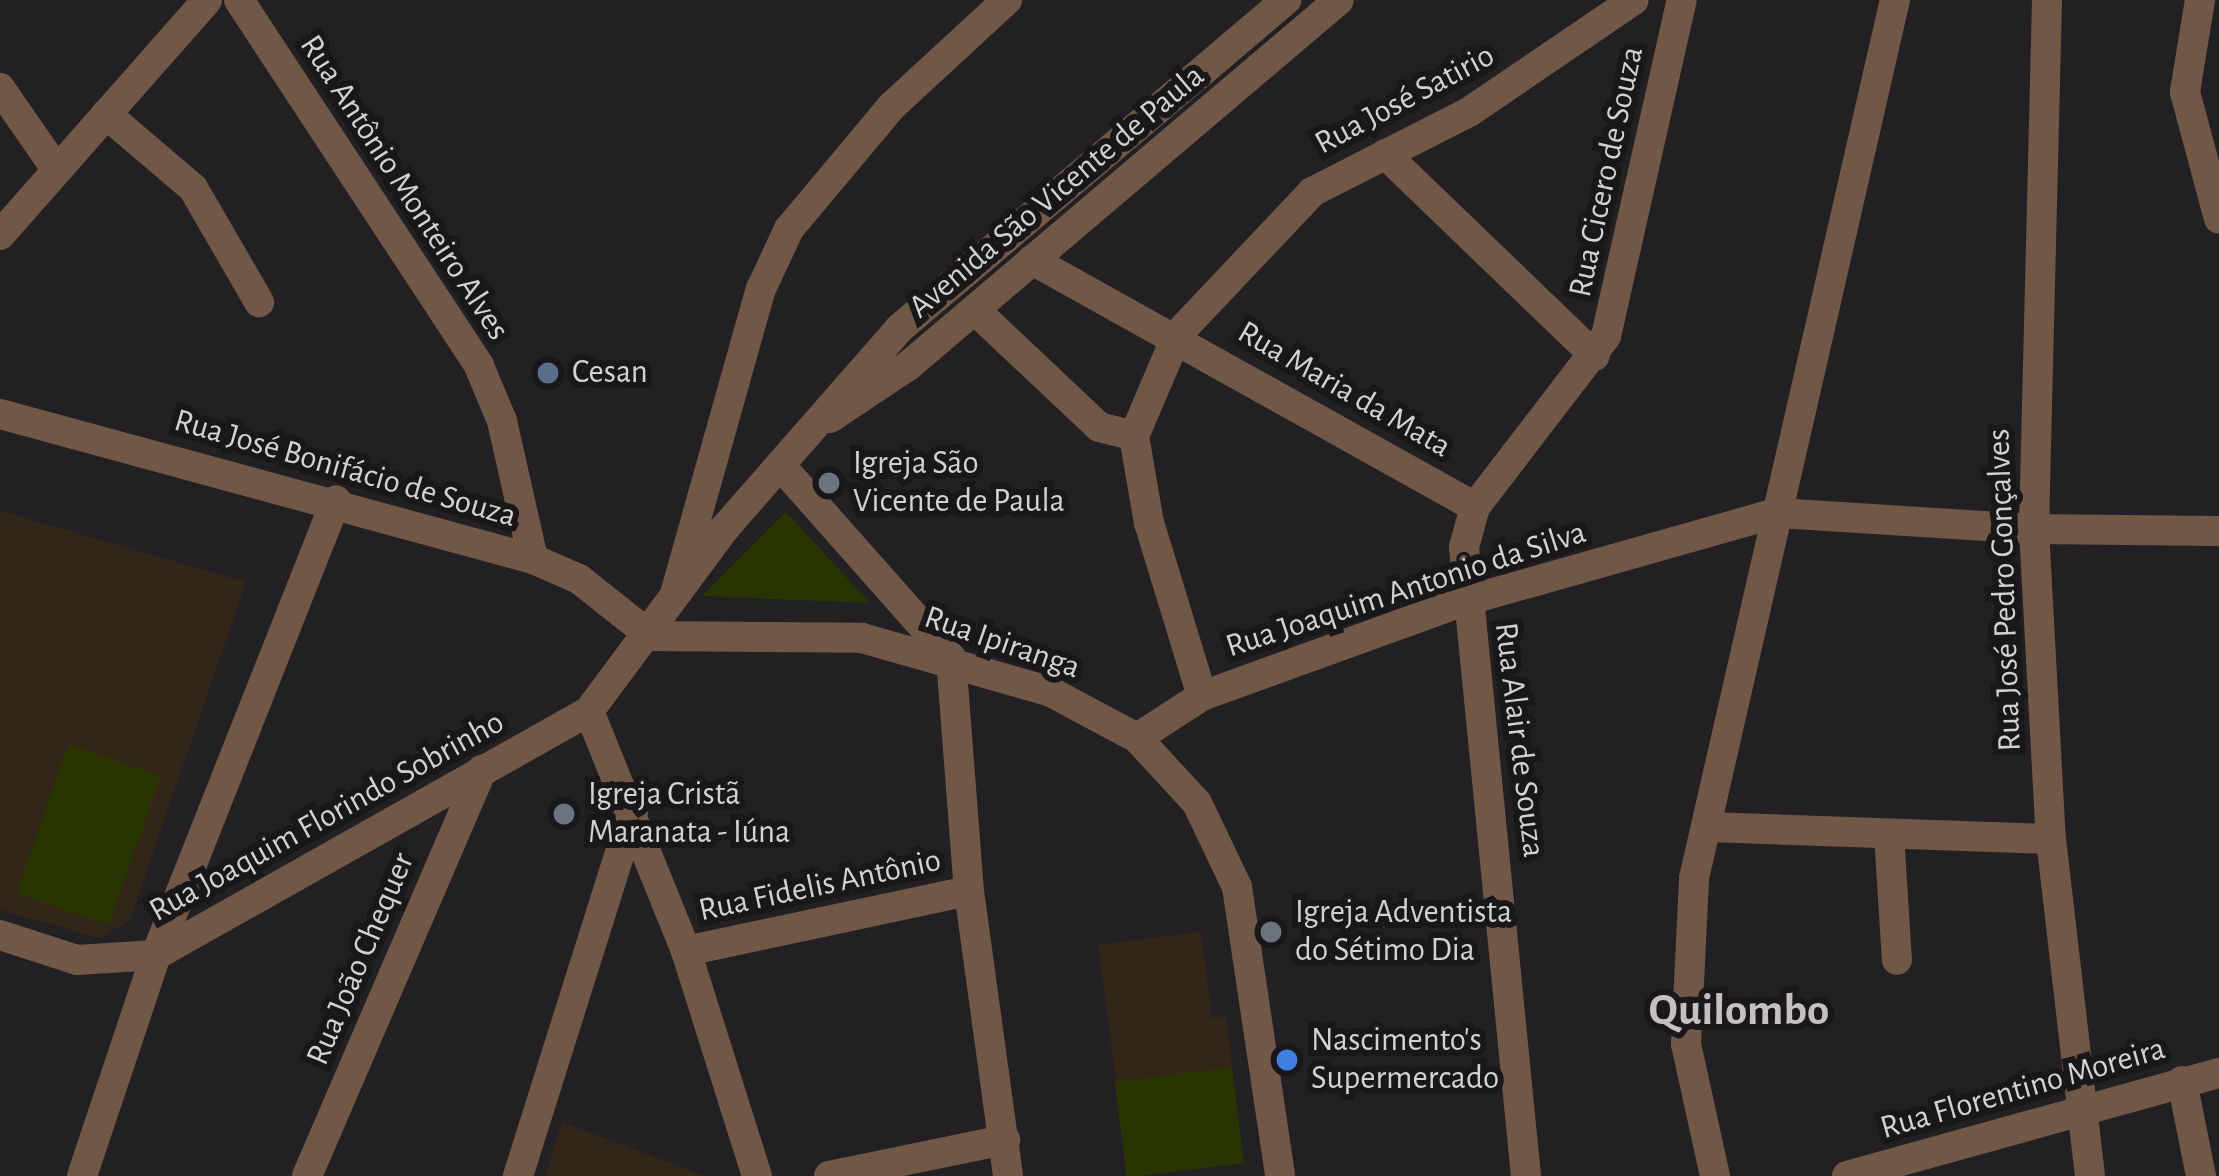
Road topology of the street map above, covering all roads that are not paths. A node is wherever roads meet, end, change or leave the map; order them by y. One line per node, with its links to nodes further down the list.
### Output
1 (207, 0): 12 (street)
2 (239, 0): 31 (street, Rua Antônio Monteiro Alves)
3 (1007, 0): 32 (street)
4 (1286, 0): 23 (street, Avenida São Vicente de Paula)
5 (1339, 0): 17 (street, Avenida São Vicente de Paula)
6 (1634, 0): 13 (street, Rua José Satirio)
7 (1682, 0): 21 (street, Rua Cicero de Souza)
8 (1895, 0): 28 (street)
9 (2047, 0): 29 (street, Rua José Pedro Gonçalves)
10 (2200, 0): 15 (street)
11 (0, 88): 14 (street)
12 (106, 114): 14 (street); 18 (street)
13 (1385, 154): 20 (street, Rua José Satirio); 21 (street)
14 (55, 166): 16 (street)
15 (2219, 219)
16 (0, 236)
17 (1032, 260): 19 (street, Avenida São Vicente de Paula); 20 (street, Rua Maria da Mata)
18 (259, 302)
19 (975, 310): 23 (street, Avenida São Vicente de Paula); 24 (street)
20 (1177, 335): 24 (street); 27 (street, Rua Maria da Mata)
21 (1595, 356): 27 (street, Rua Cicero de Souza)
22 (0, 414): 26 (street, Rua José Bonifácio de Souza)
23 (814, 427): 25 (street, Avenida São Vicente de Paula)
24 (1134, 436): 36 (street)
25 (781, 466): 32 (street, Avenida São Vicente de Paula); 35 (street)
26 (336, 500): 31 (street, Rua José Bonifácio de Souza); 47 (street)
27 (1475, 507): 33 (street, Rua Cicero de Souza)
28 (1777, 513): 29 (street, Rua Joaquim Antonio da Silva); 33 (street, Rua Joaquim Antonio da Silva); 41 (street)
29 (2034, 530): 30 (street, Rua Joaquim Antonio da Silva); 43 (street, Rua José Pedro Gonçalves)
30 (2219, 531)
31 (533, 560): 34 (street, Rua José Bonifácio de Souza)
32 (674, 599): 34 (street, Avenida São Vicente de Paula)
33 (1465, 601): 36 (street, Rua Joaquim Antonio da Silva); 61 (street, Rua Alair de Souza)
34 (651, 635): 35 (street, Rua Ipiranga); 37 (street, Rua Joaquim Florindo Sobrinho)
35 (951, 658): 38 (street, Rua Ipiranga); 44 (street)
36 (1202, 696): 38 (street, Rua Joaquim Antonio da Silva)
37 (589, 711): 39 (street, Rua Joaquim Florindo Sobrinho); 40 (street)
38 (1136, 738): 60 (street, Rua Ipiranga)
39 (482, 770): 47 (street, Rua Joaquim Florindo Sobrinho); 55 (street, Rua João Chequer)
40 (633, 812): 46 (street); 56 (street)
41 (1708, 827): 42 (street); 62 (street)
42 (1889, 834): 43 (street); 48 (street)
43 (2050, 839): 51 (street, Rua José Pedro Gonçalves)
44 (969, 891): 46 (street, Rua Fidelis Antônio); 52 (street)
45 (0, 935): 47 (street, Rua Joaquim Florindo Sobrinho)
46 (686, 951): 57 (street)
47 (156, 955): 54 (street)
48 (1897, 960)
49 (2219, 1073): 50 (street, Rua Florentino Moreira)
50 (2182, 1082): 51 (street, Rua Florentino Moreira); 64 (street)
51 (2078, 1108): 53 (street, Rua Florentino Moreira); 63 (street, Rua José Pedro Gonçalves)
52 (1005, 1140): 58 (street); 59 (street)
53 (1857, 1175)
54 (82, 1176)
55 (307, 1176)
56 (518, 1176)
57 (758, 1176)
58 (829, 1176)
59 (1008, 1176)
60 (1280, 1176)
61 (1526, 1176)
62 (1715, 1176)
63 (2090, 1176)
64 (2201, 1176)

